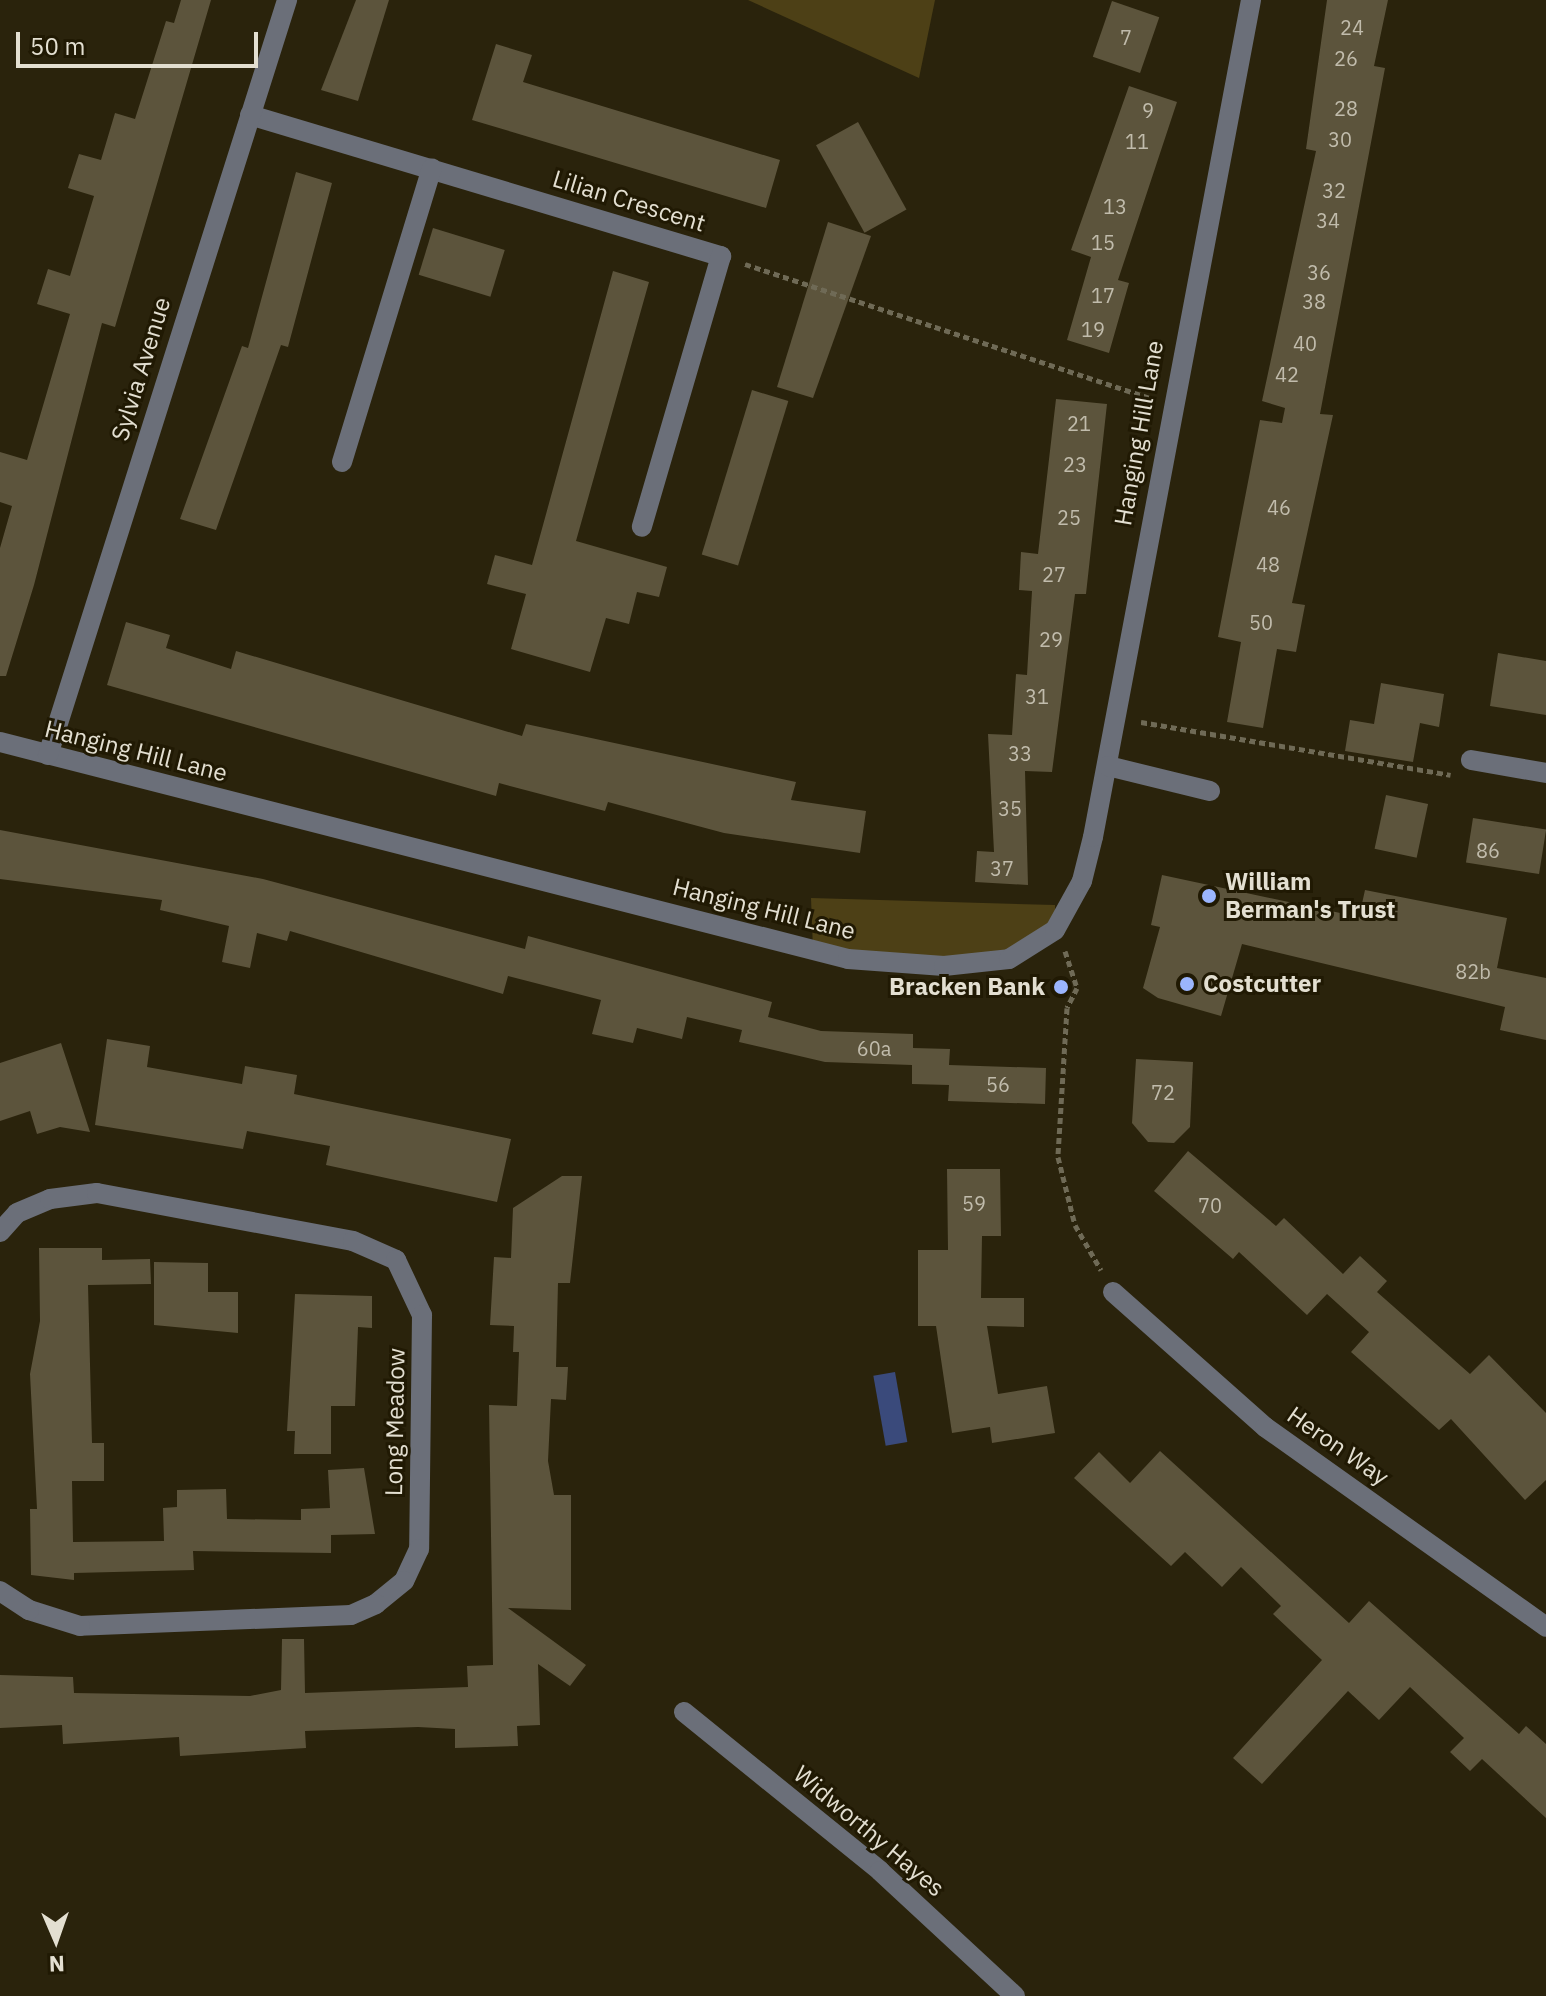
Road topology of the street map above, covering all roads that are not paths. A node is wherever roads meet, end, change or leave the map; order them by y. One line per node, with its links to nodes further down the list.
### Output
1 (287, 0): 3 (street, Sylvia Avenue)
2 (1251, 0): 10 (street, Hanging Hill Lane)
3 (250, 115): 4 (street, Lilian Crescent); 8 (street, Sylvia Avenue)
4 (432, 168): 5 (street); 6 (street, Lilian Crescent)
5 (342, 462)
6 (642, 527)
7 (0, 742): 8 (street, Hanging Hill Lane)
8 (48, 755): 10 (street, Hanging Hill Lane)
9 (1471, 760): 11 (street)
10 (1108, 766): 12 (street)
11 (1546, 773)
12 (1210, 791)
13 (0, 1232): 15 (street, Long Meadow)
14 (1113, 1292): 16 (street, Heron Way)
15 (0, 1591)
16 (1546, 1627)
17 (684, 1712): 18 (street, Widworthy Hayes)
18 (1015, 1996)

